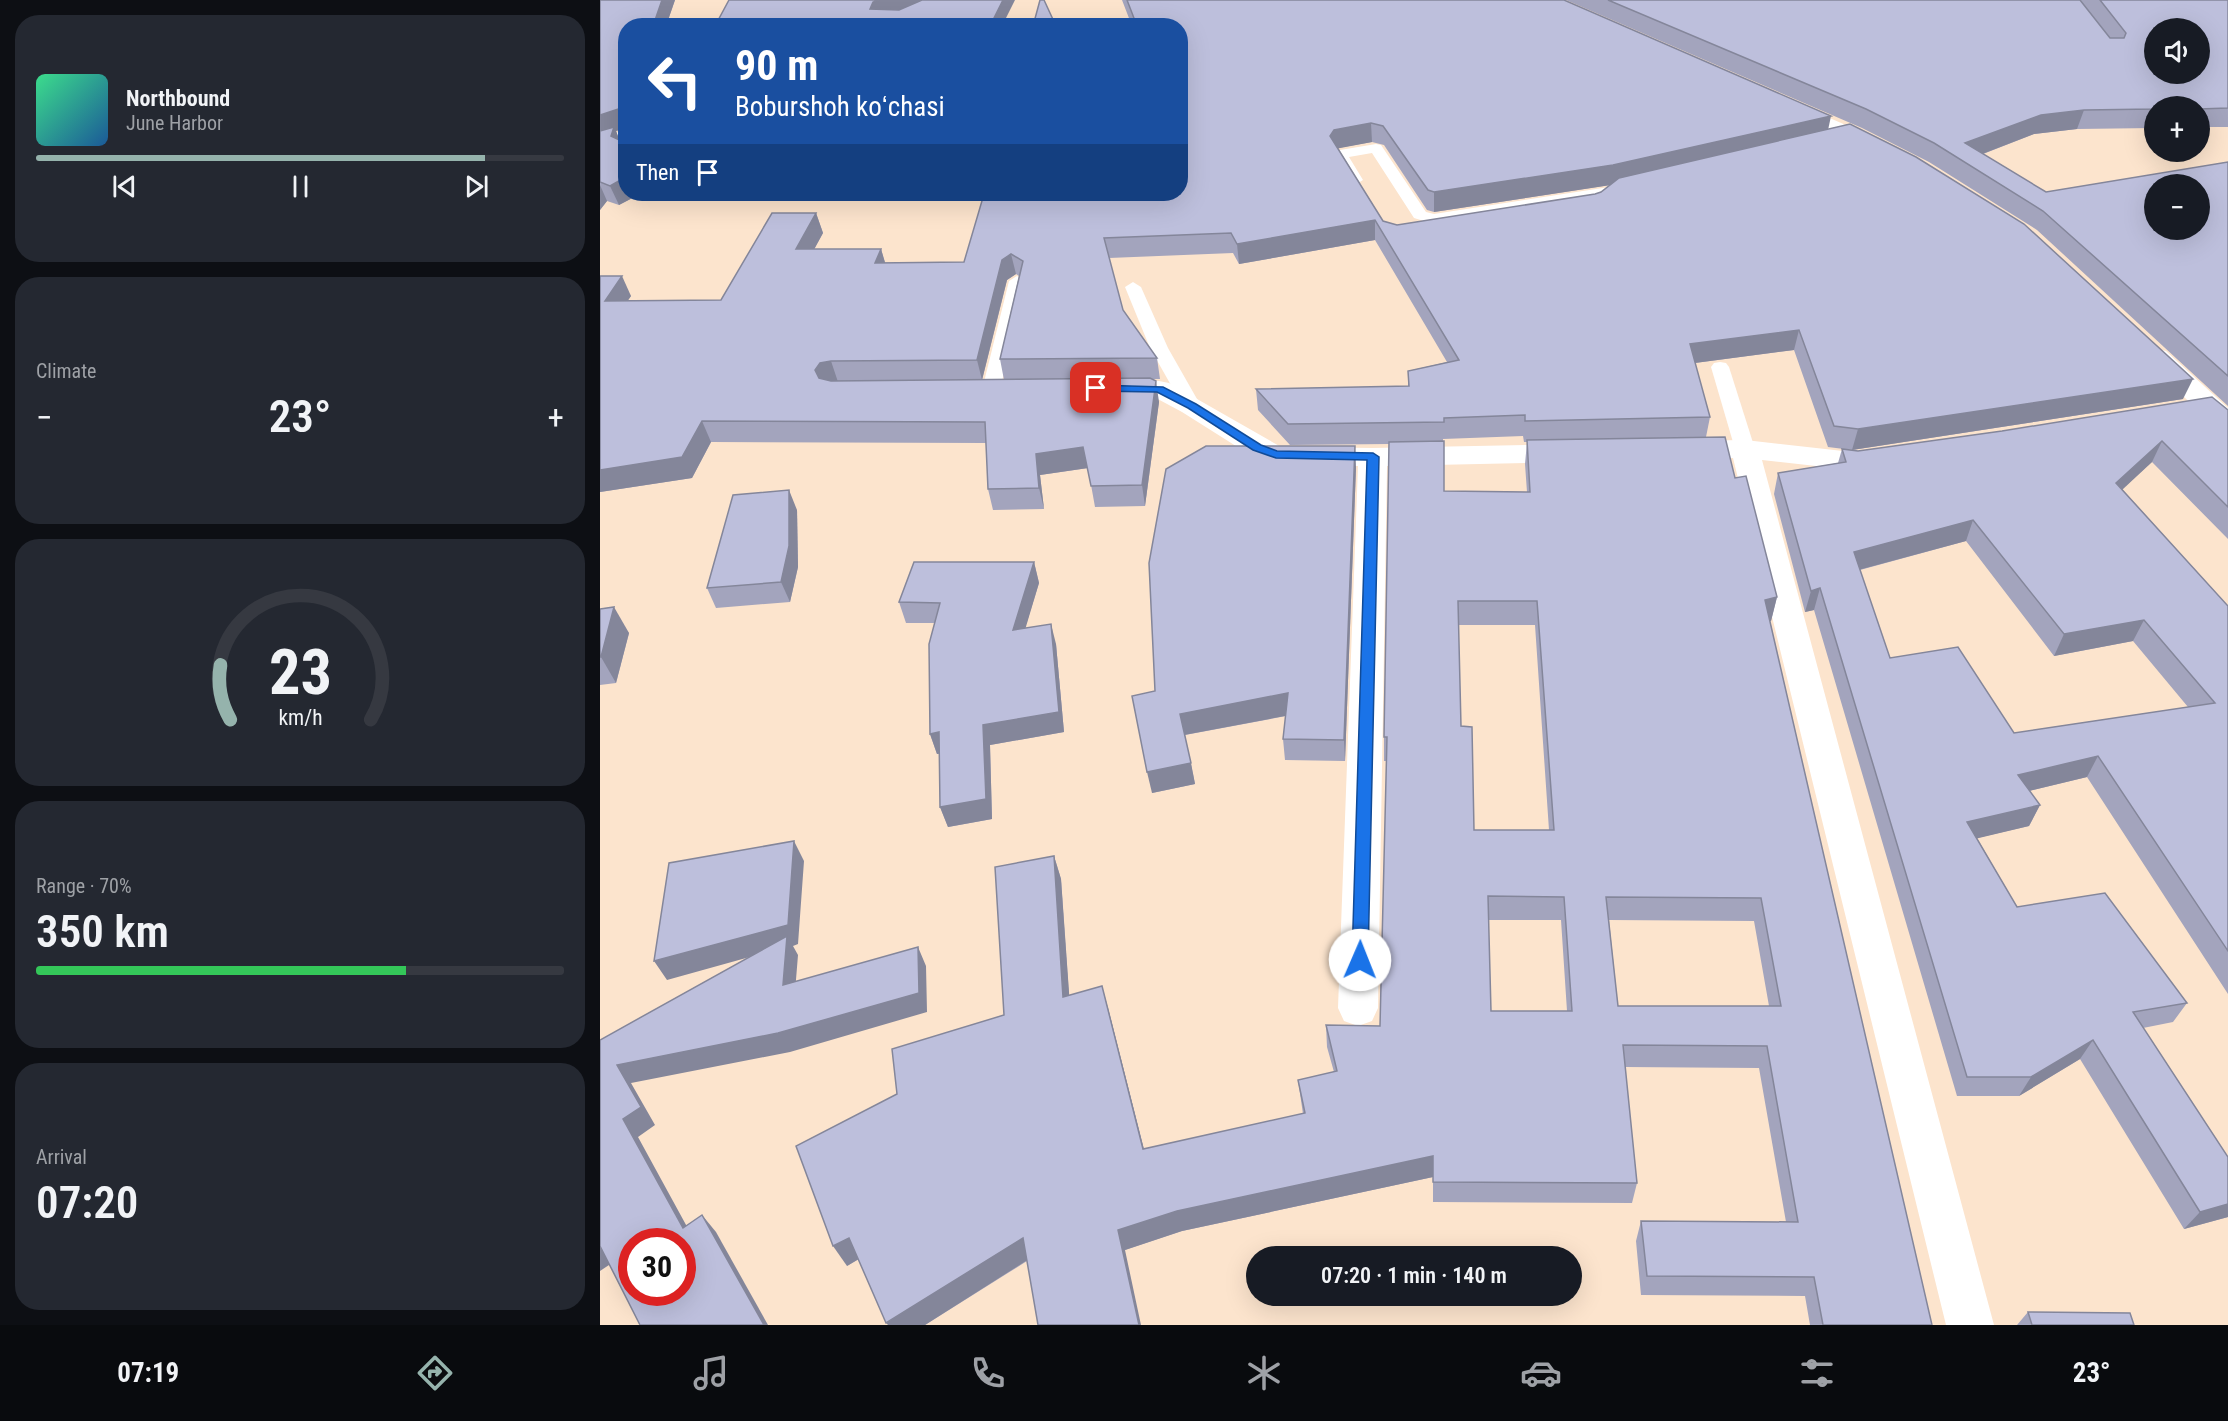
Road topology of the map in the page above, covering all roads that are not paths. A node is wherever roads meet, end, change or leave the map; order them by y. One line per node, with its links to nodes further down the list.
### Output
1 (1768, 97): 2 (street)
2 (1853, 135): 4 (lane); 6 (street)
3 (618, 138): 5 (street)
4 (1830, 140)
5 (600, 144)
6 (1891, 154)
7 (1365, 196): 8 (lane)
8 (1432, 233)
9 (1017, 281): 14 (lane)
10 (1133, 287): 15 (lane)
11 (2140, 341): 17 (street)
12 (1720, 367): 18 (lane)
13 (1082, 388): 15 (street)
14 (990, 390)
15 (1192, 406): 22 (street)
16 (2175, 411): 17 (street)
17 (2218, 414)
18 (1745, 449): 19 (street); 21 (street); 24 (street)
19 (1661, 451)
20 (1601, 452): 22 (street)
21 (1911, 453)
22 (1373, 457): 23 (street)
23 (1358, 1008)
24 (1970, 1325)

